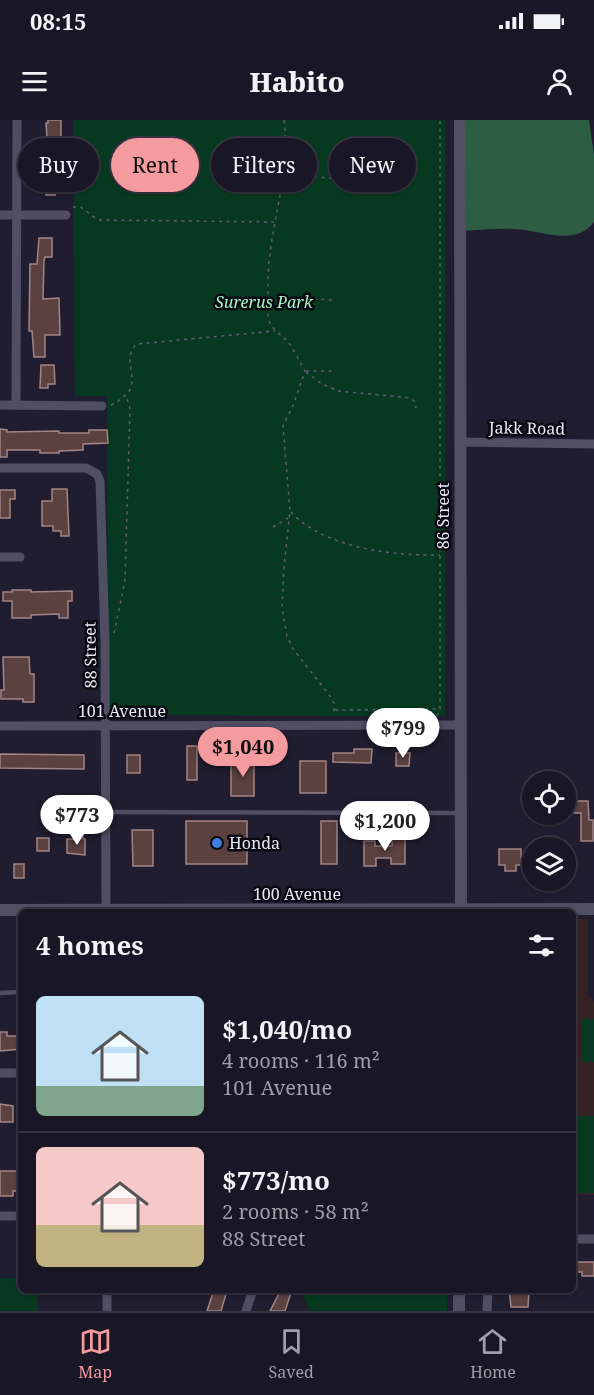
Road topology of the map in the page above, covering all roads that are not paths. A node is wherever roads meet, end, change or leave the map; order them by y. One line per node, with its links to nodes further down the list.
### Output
1 (17, 120): 4 (street)
2 (460, 120): 9 (street, 86 Street)
3 (0, 215): 4 (street)
4 (17, 215): 5 (street); 7 (street)
5 (66, 215)
6 (0, 405): 7 (street)
7 (16, 405): 8 (street)
8 (102, 406)
9 (459, 442): 10 (street, Jakk Road); 14 (street, 86 Street)
10 (594, 444)
11 (0, 468): 16 (street, 88 Street)
12 (0, 557): 13 (street)
13 (20, 557)
14 (460, 725): 16 (street, 101 Avenue); 18 (street, 86 Street)
15 (0, 726): 16 (street, 101 Avenue)
16 (106, 727): 17 (street, 88 Street)
17 (106, 812): 18 (lane); 19 (street, 88 Street)
18 (460, 813): 20 (street, 86 Street)
19 (106, 909)
20 (461, 909)
21 (576, 909): 22 (street, 100 Avenue)
22 (594, 909)
23 (0, 910): 24 (street, 100 Avenue)
24 (18, 910)
25 (18, 992): 26 (lane)
26 (0, 993)
27 (0, 1073): 28 (street)
28 (18, 1073)
29 (0, 1216): 30 (street)
30 (18, 1216)
31 (576, 1239): 32 (street)
32 (594, 1239)
33 (107, 1293): 37 (street)
34 (252, 1293): 38 (street)
35 (459, 1293): 39 (street)
36 (488, 1293): 40 (street)
37 (107, 1311)
38 (246, 1311)
39 (459, 1311)
40 (487, 1311)

